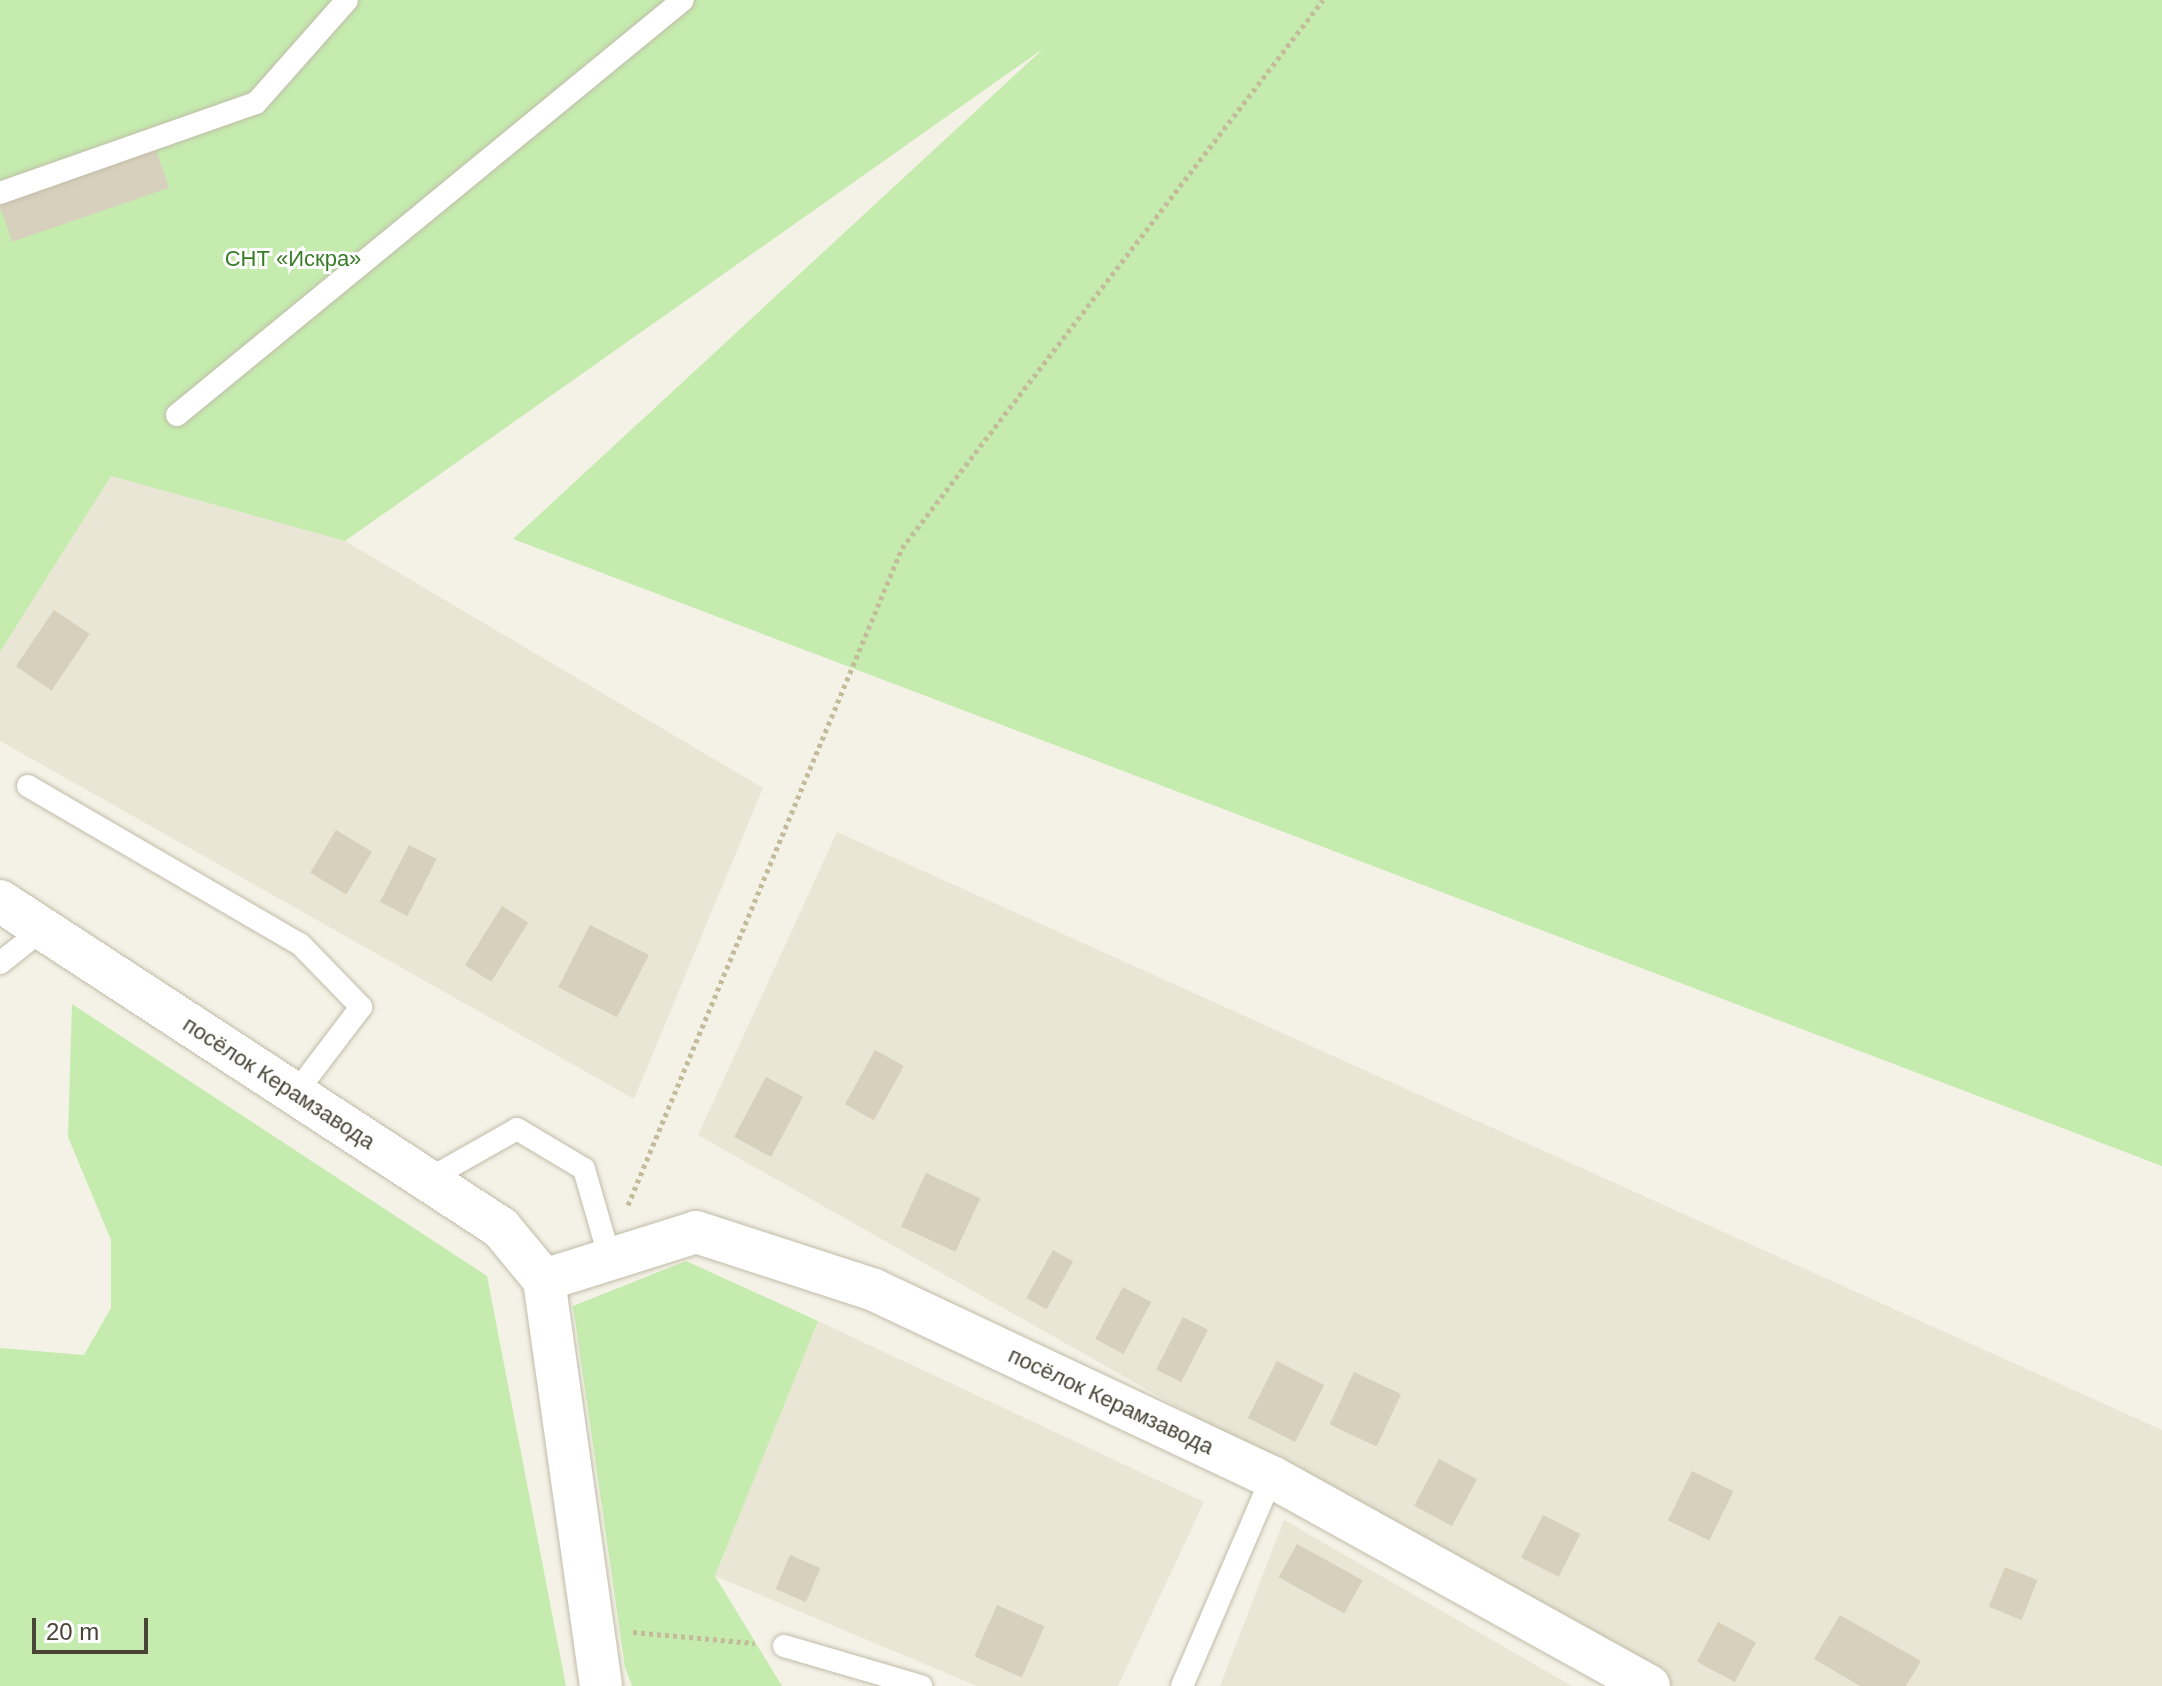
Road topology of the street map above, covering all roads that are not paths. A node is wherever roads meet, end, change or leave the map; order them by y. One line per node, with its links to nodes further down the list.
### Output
1 (347, 0): 3 (lane)
2 (683, 0): 4 (lane)
3 (0, 193)
4 (177, 415)
5 (28, 786): 9 (lane)
6 (0, 901): 7 (street, посёлок Керамзавода)
7 (42, 930): 8 (lane); 9 (street, посёлок Керамзавода)
8 (0, 963)
9 (295, 1094): 10 (street, посёлок Керамзавода)
10 (427, 1180): 11 (lane); 12 (street, посёлок Керамзавода)
11 (610, 1259): 12 (street, посёлок Керамзавода); 13 (street, посёлок Керамзавода)
12 (544, 1280): 15 (street)
13 (1272, 1477): 17 (lane); 18 (street, посёлок Керамзавода)
14 (784, 1646): 16 (lane)
15 (601, 1686)
16 (921, 1686)
17 (1182, 1686)
18 (1649, 1686)

